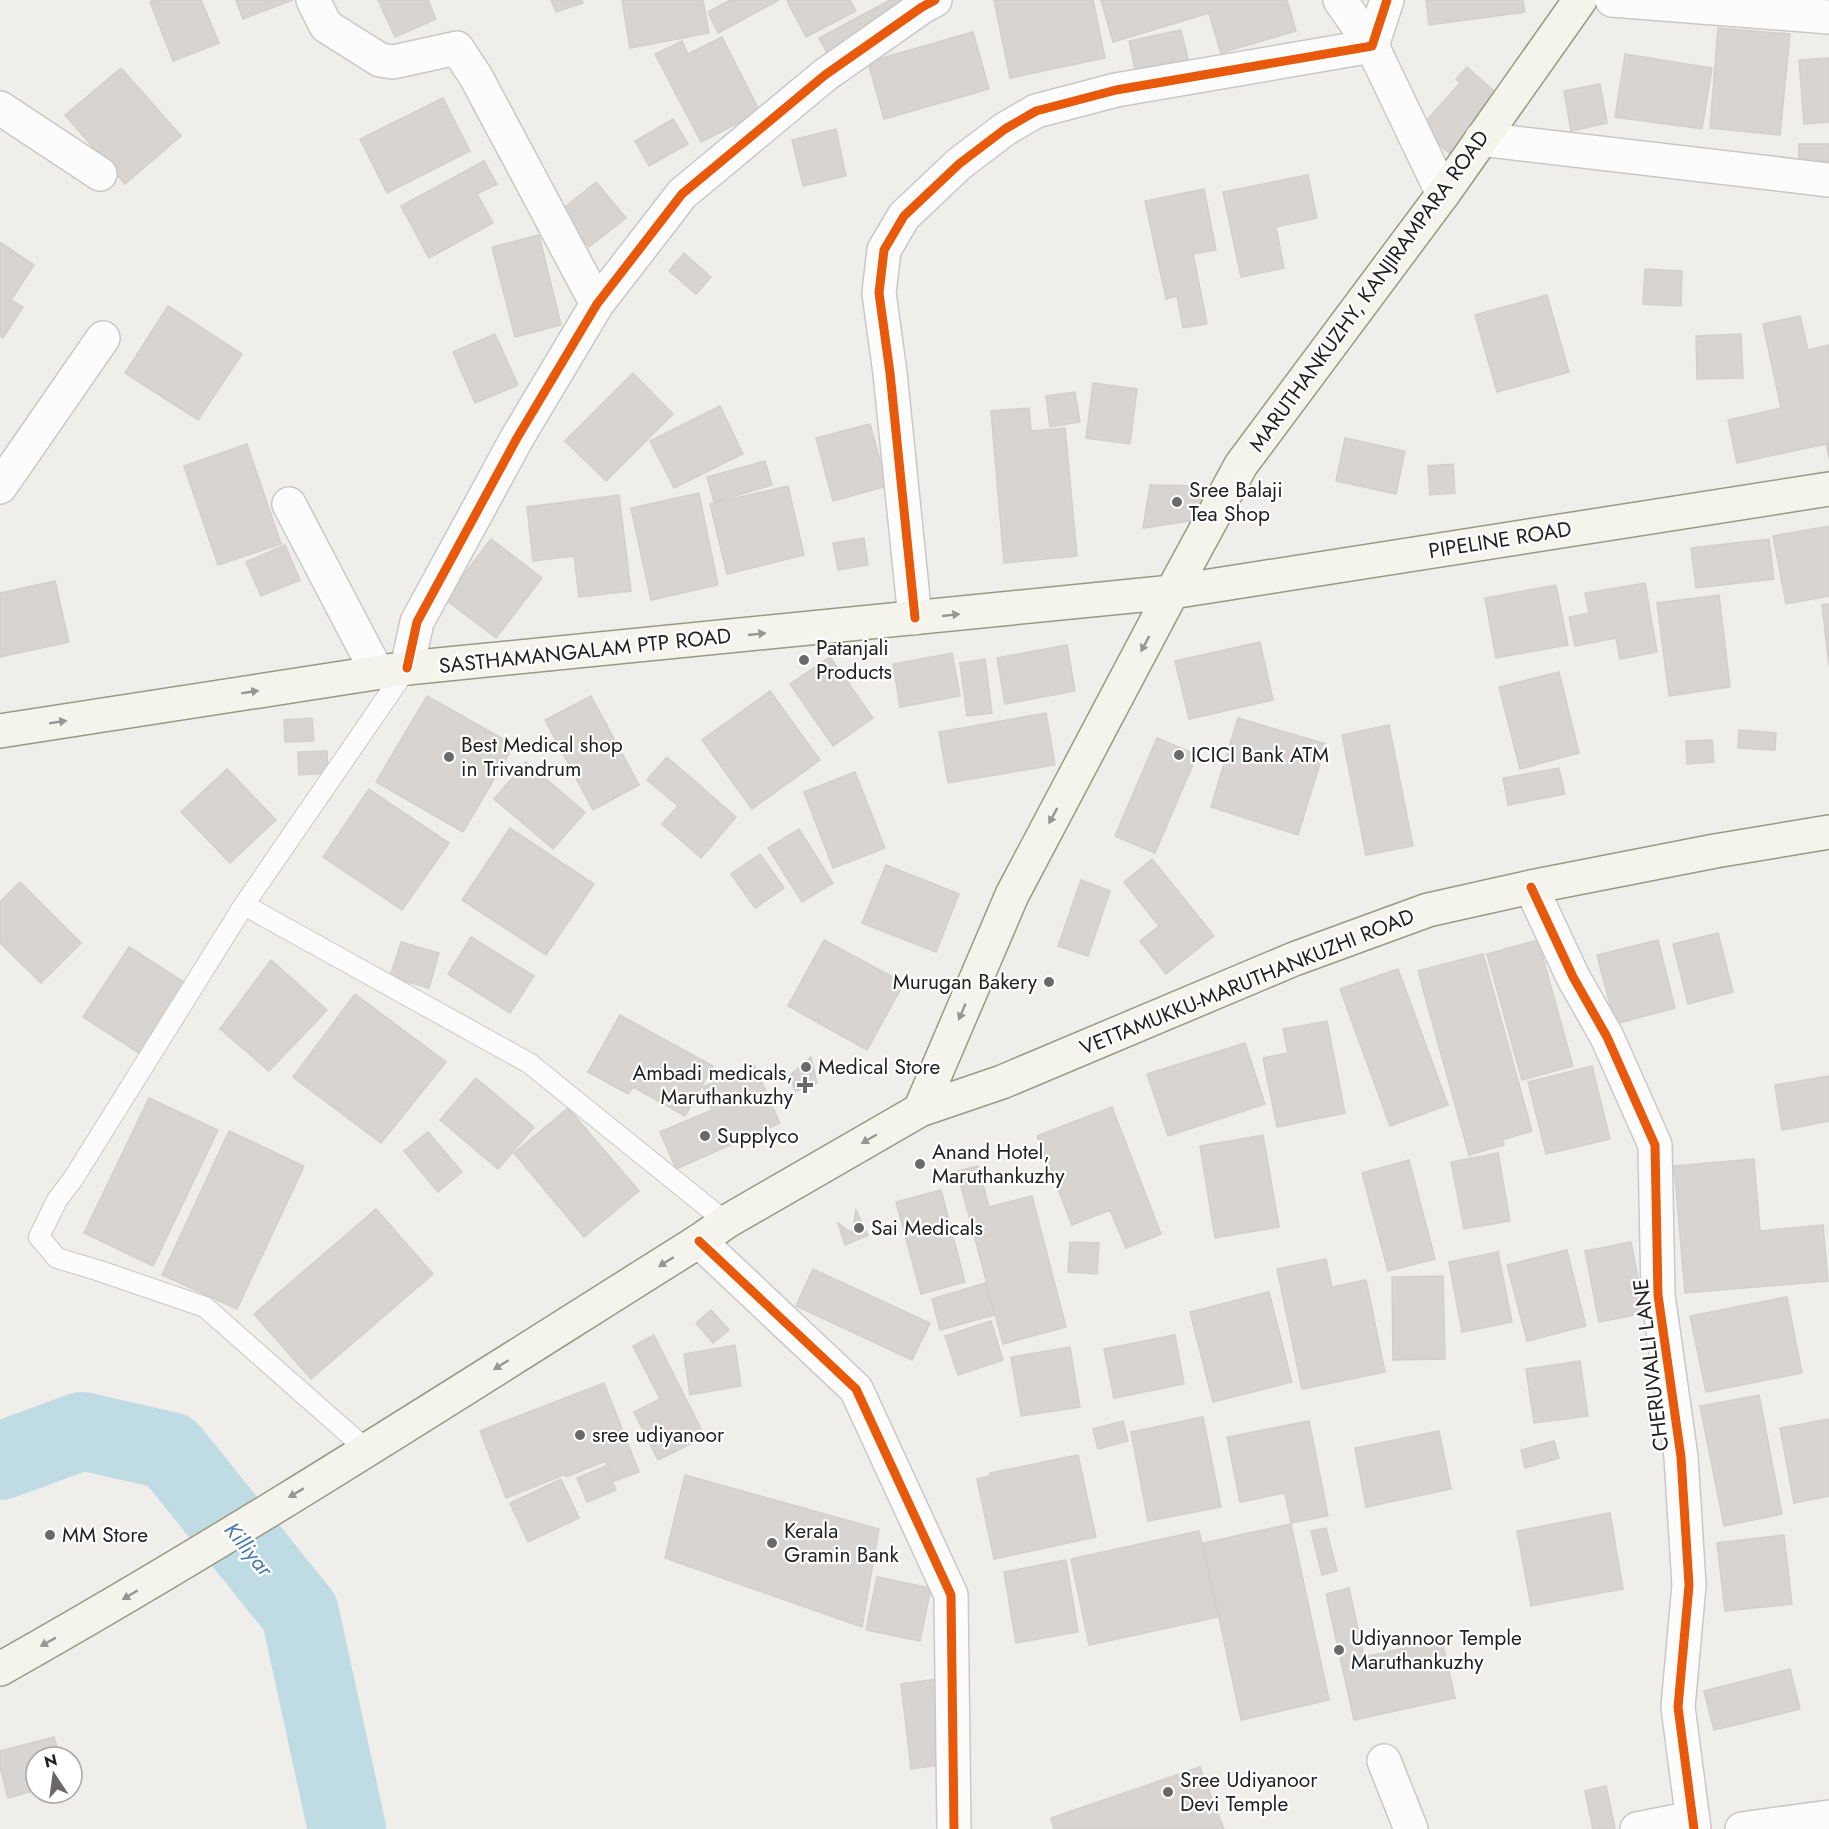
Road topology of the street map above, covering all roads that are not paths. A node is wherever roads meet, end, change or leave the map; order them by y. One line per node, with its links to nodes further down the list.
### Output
1 (313, 0): 14 (street)
2 (1340, 0): 8 (street)
3 (1388, 0): 8 (street)
4 (1580, 0): 10 (main road, MARUTHANKUZHY, KANJIRAMPARA ROAD)
5 (1612, 0): 7 (street)
6 (925, 2): 14 (street)
7 (1829, 17)
8 (1372, 46): 13 (street); 20 (street)
9 (0, 108): 11 (street)
10 (1481, 140): 12 (street); 13 (main road, MARUTHANKUZHY, KANJIRAMPARA ROAD)
11 (100, 174)
12 (1829, 180)
13 (1443, 194): 19 (main road, MARUTHANKUZHY, KANJIRAMPARA ROAD)
14 (597, 304): 21 (street)
15 (103, 338): 16 (street)
16 (0, 487)
17 (1829, 489): 19 (main road, PIPELINE ROAD)
18 (289, 504): 21 (street)
19 (1172, 592): 20 (main road, SASTHAMANGALAM PTP ROAD, one-way to 19); 26 (main road, MARUTHANKUZHY, KANJIRAMPARA ROAD, one-way to 26)
20 (915, 618): 21 (main road, SASTHAMANGALAM PTP ROAD, one-way to 20)
21 (392, 670): 22 (main road, SASTHAMANGALAM PTP ROAD, one-way to 21); 25 (lane)
22 (0, 731)
23 (1829, 832): 24 (main road, VETTAMUKKU-MARUTHANKUZHI ROAD)
24 (1531, 887): 26 (main road, VETTAMUKKU-MARUTHANKUZHI ROAD); 33 (street, CHERUVALLI LANE)
25 (244, 905): 27 (lane); 29 (lane)
26 (920, 1110): 27 (main road, VETTAMUKKU-MARUTHANKUZHI ROAD, one-way to 27)
27 (726, 1222): 28 (main road, VETTAMUKKU-MARUTHANKUZHI ROAD)
28 (699, 1241): 29 (main road, VETTAMUKKU-MARUTHANKUZHI ROAD, one-way to 29); 34 (street)
29 (356, 1456): 30 (main road, VETTAMUKKU-MARUTHANKUZHI ROAD, one-way to 30)
30 (0, 1670)
31 (1384, 1761): 35 (street)
32 (1829, 1817): 37 (street)
33 (1693, 1824): 36 (street)
34 (954, 1829)
35 (1411, 1829)
36 (1637, 1829)
37 (1742, 1829)

